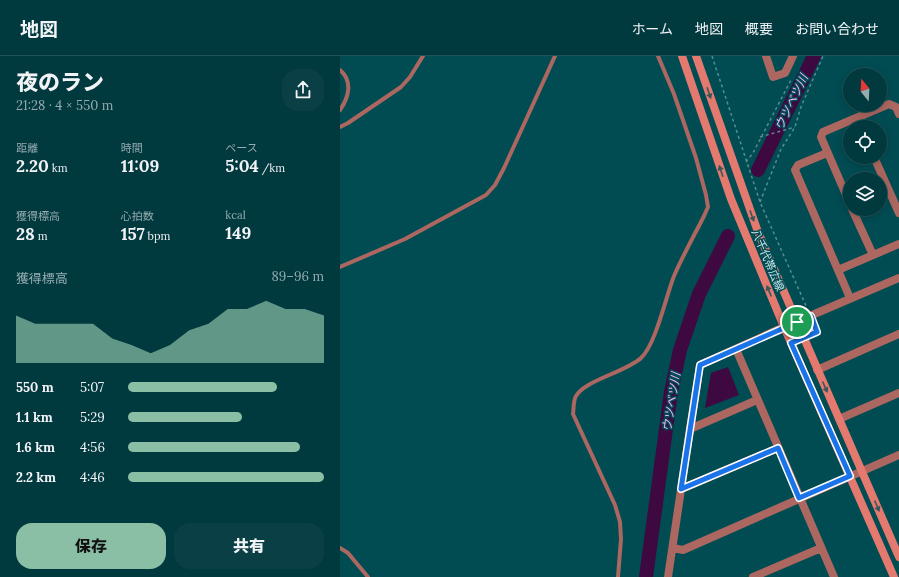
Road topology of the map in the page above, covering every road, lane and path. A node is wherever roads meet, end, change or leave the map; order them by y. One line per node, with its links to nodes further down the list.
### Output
1 (423, 56): 15 (lane)
2 (555, 56): 27 (lane)
3 (658, 56): 53 (lane)
4 (682, 56): 33 (main road, 八千代帯広線, one-way to 4)
5 (696, 56): 32 (main road, 八千代帯広線, one-way to 32)
6 (712, 56): 19 (path)
7 (766, 56): 8 (street)
8 (792, 56)
9 (823, 56): 16 (path)
10 (340, 70): 12 (lane)
11 (792, 78): 17 (path)
12 (340, 110)
13 (899, 114): 14 (street)
14 (857, 118): 18 (street)
15 (340, 127)
16 (795, 127): 17 (path); 22 (path)
17 (760, 137): 19 (path)
18 (828, 153): 21 (street); 28 (street)
19 (746, 162): 22 (path)
20 (877, 164): 23 (street)
21 (843, 188)
22 (760, 202): 31 (path)
23 (899, 213)
24 (855, 216): 26 (street)
25 (899, 244): 26 (street)
26 (873, 255): 28 (street)
27 (340, 267)
28 (838, 270): 30 (street)
29 (899, 278): 30 (street)
30 (850, 298): 31 (street)
31 (811, 316): 32 (street); 35 (path)
32 (797, 322): 33 (street); 35 (main road, 八千代帯広線)
33 (784, 328): 36 (street); 45 (main road, 八千代帯広線)
34 (899, 334): 37 (street)
35 (803, 338): 37 (main road, 八千代帯広線)
36 (736, 349): 39 (street); 41 (street)
37 (817, 370): 40 (main road, 八千代帯広線, one-way to 40)
38 (899, 393): 40 (street)
39 (757, 400): 41 (street); 42 (street)
40 (839, 419): 44 (main road, 八千代帯広線)
41 (690, 429): 46 (street)
42 (778, 448): 46 (street); 47 (street)
43 (899, 455): 44 (street)
44 (862, 471): 45 (street); 51 (main road, 八千代帯広線, one-way to 51)
45 (850, 476): 47 (street); 57 (main road, 八千代帯広線)
46 (681, 489): 49 (street)
47 (799, 498): 49 (street); 50 (street)
48 (340, 548): 52 (lane)
49 (673, 548): 54 (street)
50 (820, 548): 55 (street); 56 (street)
51 (899, 557)
52 (368, 577)
53 (618, 577)
54 (668, 577)
55 (753, 577)
56 (834, 577)
57 (894, 577)

